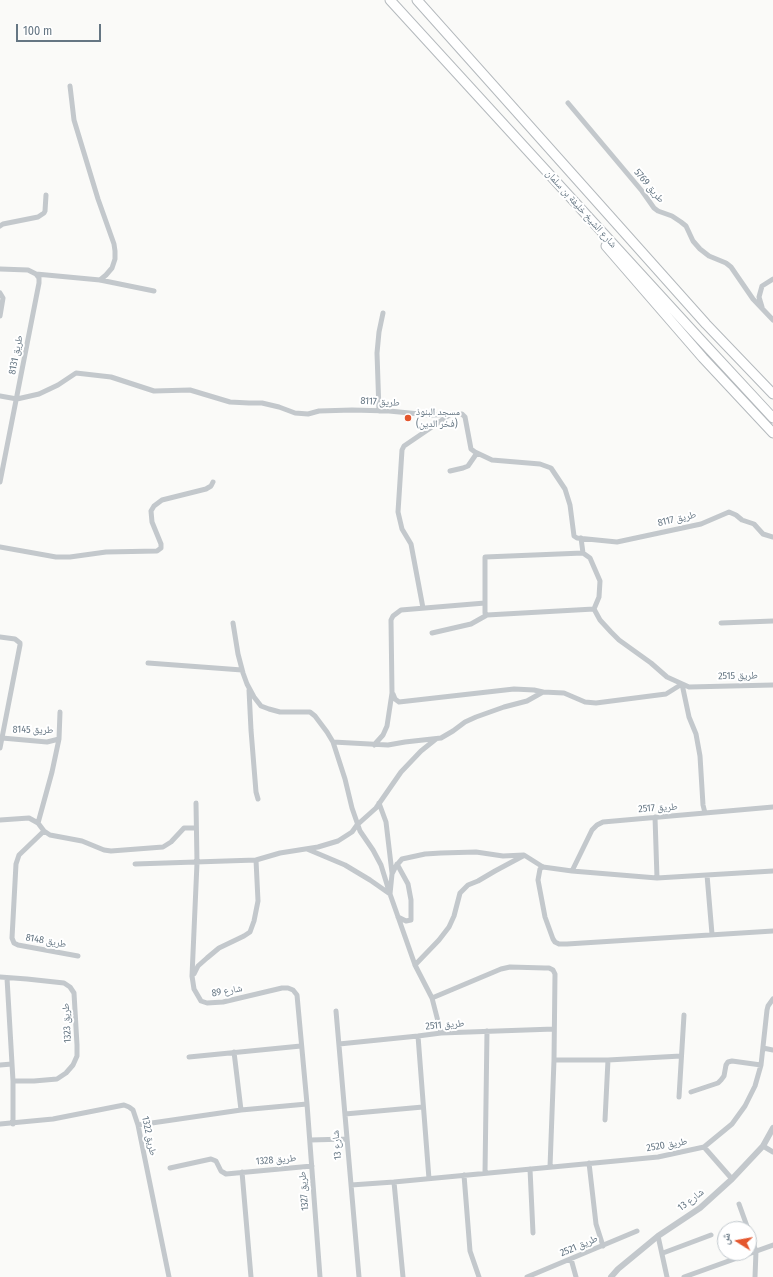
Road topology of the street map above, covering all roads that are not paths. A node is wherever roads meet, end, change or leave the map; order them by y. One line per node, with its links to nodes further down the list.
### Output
1 (390, 0): 5 (highway, شارع الشيخ خليفة بن سلمان)
2 (416, 0): 18 (highway, شارع الشيخ خليفة بن سلمان)
3 (70, 86): 11 (street)
4 (568, 103): 14 (street, طريق 5769)
5 (565, 192): 23 (highway, شارع الشيخ خليفة بن سلمان); 24 (highway)
6 (46, 195): 7 (street)
7 (0, 226)
8 (0, 269): 9 (street)
9 (38, 276): 11 (street); 20 (street, طريق 8131)
10 (773, 279): 14 (street)
11 (100, 280): 12 (street)
12 (154, 291)
13 (0, 293): 16 (street)
14 (762, 308): 17 (street, طريق 5769)
15 (383, 313): 21 (street)
16 (0, 316)
17 (773, 320)
18 (773, 394)
19 (0, 396): 20 (street, طريق 8117)
20 (17, 399): 21 (street, طريق 8117); 27 (street, طريق 8131)
21 (379, 411): 22 (street, طريق 8117)
22 (451, 414): 25 (street); 34 (street)
23 (773, 418)
24 (773, 435)
25 (476, 453): 26 (street); 29 (street)
26 (450, 471)
27 (0, 482)
28 (213, 482): 31 (street)
29 (580, 538): 30 (street, طريق 8117); 32 (street)
30 (773, 538)
31 (0, 547)
32 (583, 553): 33 (street); 35 (street)
33 (485, 603): 34 (street); 36 (street)
34 (423, 608): 48 (street)
35 (594, 609): 36 (street); 44 (street)
36 (487, 615): 40 (street)
37 (773, 621): 39 (street)
38 (233, 623): 43 (street)
39 (722, 623)
40 (432, 633)
41 (0, 637): 50 (street, طريق 8145)
42 (148, 663): 43 (street)
43 (242, 670): 46 (street)
44 (682, 684): 45 (street, طريق 2515); 47 (street); 60 (street)
45 (773, 685)
46 (249, 689): 53 (street); 56 (street)
47 (543, 692): 48 (street); 51 (street)
48 (392, 693): 54 (street)
49 (60, 712): 52 (street, طريق 8145)
50 (2, 738): 52 (street, طريق 8145); 55 (street, طريق 8145)
51 (437, 738): 54 (street); 58 (street)
52 (59, 739): 63 (street)
53 (333, 742): 54 (street); 64 (street)
54 (374, 744)
55 (0, 748)
56 (258, 800)
57 (196, 803): 65 (street, شارع 89)
58 (379, 803): 64 (street); 76 (street)
59 (773, 806): 60 (street, طريق 2517)
60 (705, 813): 61 (street, طريق 2517)
61 (655, 817): 74 (street, طريق 2517); 78 (street)
62 (0, 820): 63 (street)
63 (38, 823): 66 (street)
64 (357, 825): 67 (street); 79 (street)
65 (196, 828): 66 (street); 70 (street, شارع 89)
66 (44, 831): 83 (street, طريق 8148)
67 (307, 849): 69 (street); 79 (street)
68 (524, 855): 72 (street); 73 (street); 84 (street)
69 (256, 860): 70 (street); 85 (street)
70 (196, 863): 71 (street); 85 (street, شارع 89)
71 (135, 864)
72 (398, 864): 76 (street); 80 (street)
73 (543, 867): 74 (street); 82 (street)
74 (572, 871): 78 (street)
75 (773, 871): 77 (street)
76 (392, 874): 79 (street)
77 (707, 875): 78 (street); 82 (street)
78 (657, 878)
79 (390, 894): 80 (street)
80 (398, 917): 84 (street)
81 (773, 930): 82 (street)
82 (712, 934)
83 (78, 956)
84 (415, 965): 89 (street)
85 (192, 976): 88 (street, شارع 89)
86 (0, 977): 87 (street, طريق 1323)
87 (7, 978): 106 (street); 109 (street, طريق 1323)
88 (282, 988): 98 (street, طريق 1327)
89 (432, 998): 93 (street); 95 (street)
90 (773, 1000): 99 (street, طريق 2520)
91 (336, 1011): 97 (street, شارع 13)
92 (684, 1015): 102 (street)
93 (554, 1029): 94 (street, طريق 2511); 104 (street)
94 (487, 1031): 95 (street, طريق 2511); 132 (street)
95 (441, 1032): 96 (street, طريق 2511)
96 (418, 1036): 97 (street, طريق 2511); 113 (street)
97 (339, 1044): 115 (street, شارع 13)
98 (301, 1046): 101 (street); 112 (street, طريق 1327)
99 (763, 1048): 100 (street); 108 (street, طريق 2520)
100 (773, 1050)
101 (234, 1052): 103 (street); 114 (street)
102 (681, 1056): 105 (street); 111 (street)
103 (189, 1057)
104 (554, 1060): 105 (street); 129 (street)
105 (608, 1060): 116 (street)
106 (12, 1064): 107 (street); 109 (street)
107 (0, 1065)
108 (761, 1065): 110 (street); 124 (street, طريق 2520)
109 (13, 1081): 118 (street)
110 (691, 1092)
111 (678, 1097)
112 (307, 1104): 114 (street); 122 (street, طريق 1327)
113 (423, 1107): 115 (street); 134 (street)
114 (241, 1110): 119 (street)
115 (344, 1114): 121 (street, شارع 13)
116 (605, 1120)
117 (0, 1124): 118 (street, طريق 1322)
118 (13, 1124): 119 (street, طريق 1322)
119 (138, 1125): 151 (street, طريق 1322)
120 (773, 1128): 123 (street, شارع 13)
121 (347, 1139): 122 (street); 137 (street, شارع 13)
122 (310, 1140): 127 (street, طريق 1327)
123 (762, 1146): 125 (street); 135 (street, شارع 13)
124 (704, 1147): 126 (street, طريق 2520); 135 (street)
125 (773, 1152)
126 (589, 1163): 129 (street, طريق 2520); 145 (street)
127 (312, 1166): 131 (street, طريق 1328); 153 (street, طريق 1327)
128 (170, 1168): 131 (street, طريق 1328)
129 (550, 1168): 130 (street, طريق 2520)
130 (530, 1169): 132 (street, طريق 2520); 141 (street)
131 (242, 1172): 152 (street)
132 (486, 1173): 133 (street, طريق 2520)
133 (464, 1175): 134 (street, طريق 2520); 156 (street)
134 (429, 1179): 136 (street, طريق 2520)
135 (732, 1179): 143 (street, شارع 13)
136 (394, 1182): 137 (street, طريق 2520); 155 (street)
137 (351, 1185): 154 (street, شارع 13)
138 (739, 1204): 139 (street)
139 (745, 1221)
140 (637, 1231): 145 (street, طريق 2521)
141 (533, 1233)
142 (711, 1235): 147 (street)
143 (658, 1236): 147 (street); 159 (street, شارع 13)
144 (773, 1245): 146 (street)
145 (603, 1246): 148 (street, طريق 2521)
146 (757, 1251)
147 (662, 1253): 160 (street)
148 (571, 1259): 157 (street, طريق 2521); 158 (street)
149 (728, 1261): 161 (street)
150 (756, 1261): 162 (street)
151 (169, 1277)
152 (251, 1277)
153 (320, 1277)
154 (359, 1277)
155 (403, 1277)
156 (479, 1277)
157 (527, 1277)
158 (576, 1277)
159 (611, 1277)
160 (667, 1277)
161 (684, 1277)
162 (755, 1277)

